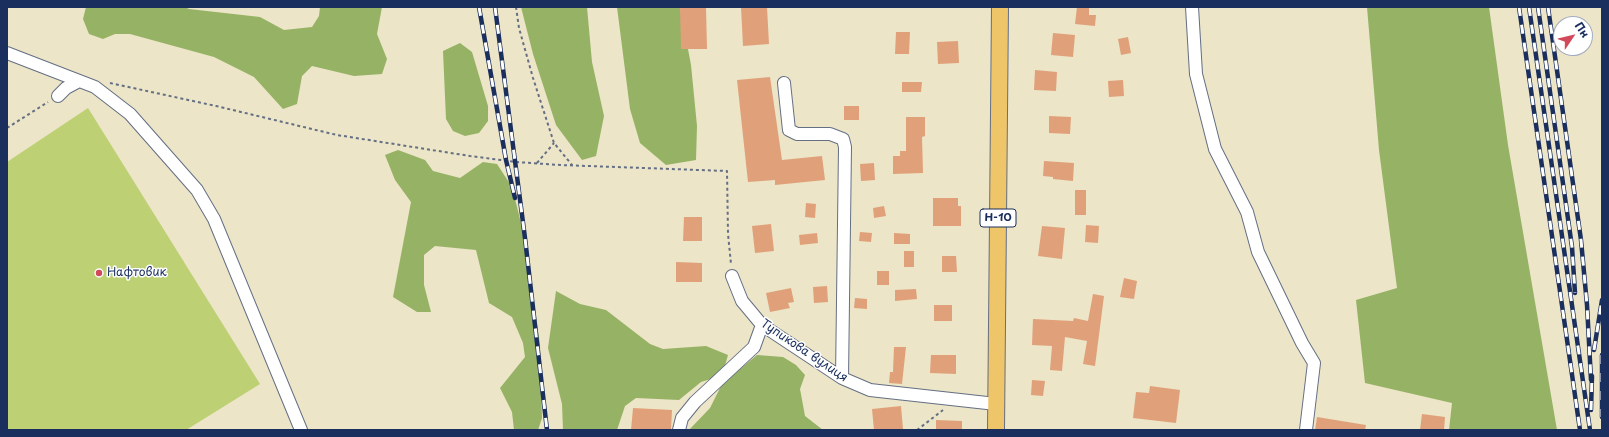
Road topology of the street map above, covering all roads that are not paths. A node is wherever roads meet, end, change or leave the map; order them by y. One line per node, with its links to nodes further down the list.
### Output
1 (1000, 7): 10 (main road, Н-10)
2 (1192, 7): 14 (street)
3 (7, 53): 4 (street)
4 (79, 81): 6 (street); 11 (street)
5 (784, 83): 9 (street)
6 (58, 96)
7 (732, 276): 8 (street, Тупикова вулиця)
8 (762, 325): 9 (street, Тупикова вулиця); 12 (street)
9 (842, 378): 10 (street, Тупикова вулиця)
10 (996, 404): 13 (main road, Н-10)
11 (301, 430)
12 (679, 430)
13 (996, 430)
14 (1306, 430)

